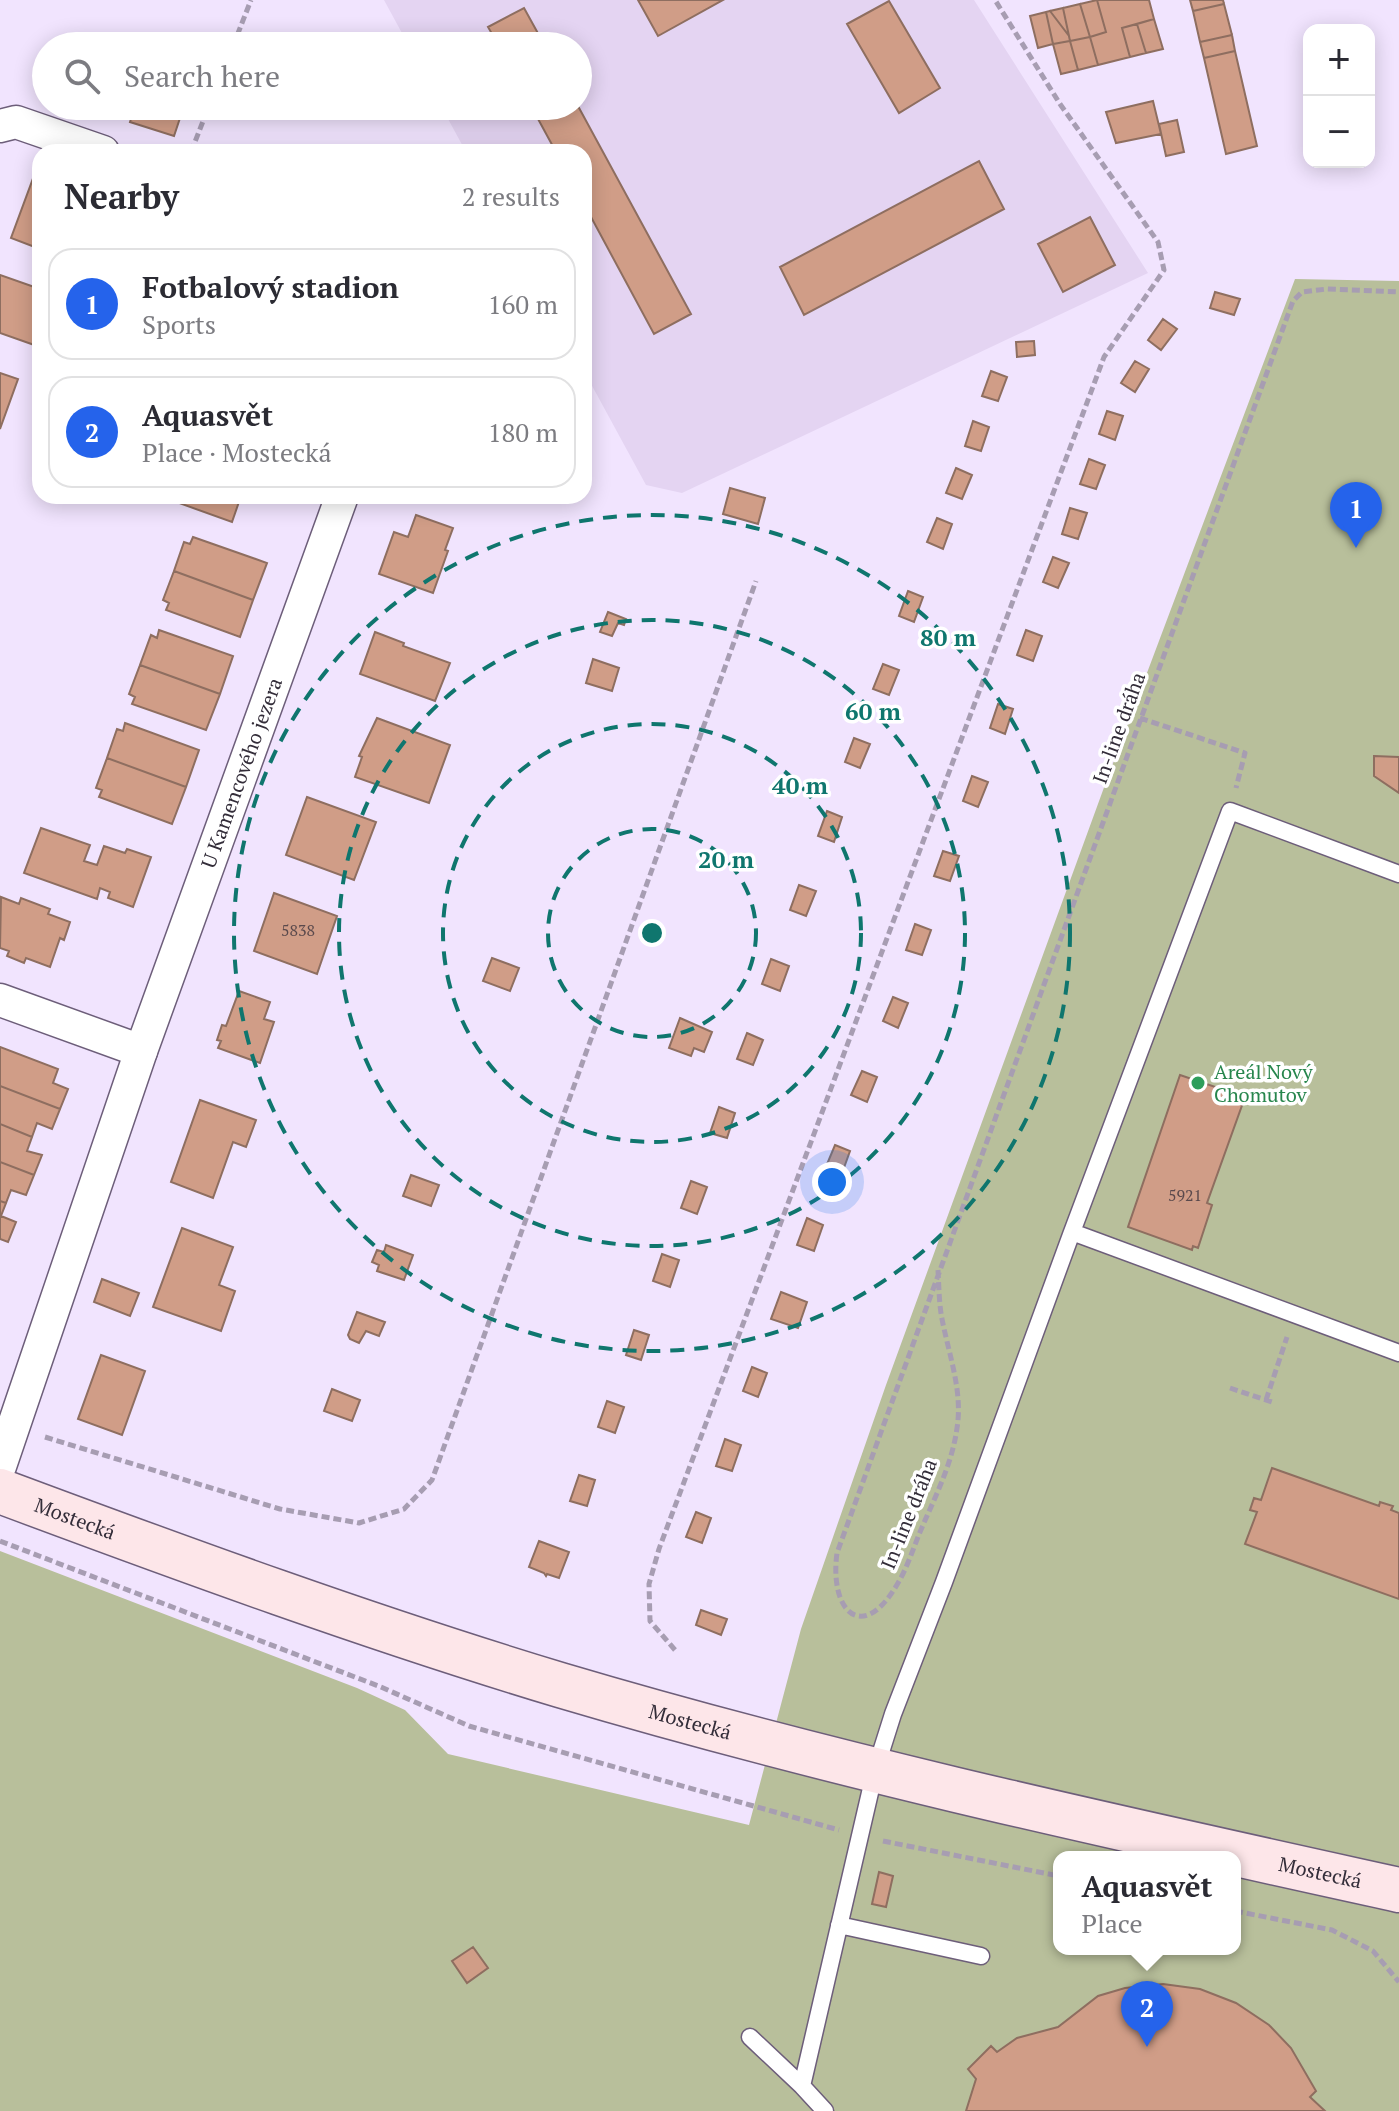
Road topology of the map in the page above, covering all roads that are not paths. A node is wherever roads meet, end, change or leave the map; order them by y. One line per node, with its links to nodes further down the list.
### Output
1 (0, 126): 2 (street)
2 (80, 144)
3 (339, 504): 6 (street, U Kamencového jezera)
4 (1399, 874): 7 (lane)
5 (0, 1000): 6 (street)
6 (141, 1051): 9 (street, U Kamencového jezera)
7 (1072, 1232): 8 (lane); 11 (lane)
8 (1399, 1353)
9 (0, 1466)
10 (0, 1491): 11 (street, Mostecká)
11 (875, 1771): 12 (street, Mostecká); 15 (lane)
12 (1227, 1851)
13 (1241, 1854): 14 (street, Mostecká)
14 (1399, 1890)
15 (839, 1925): 16 (lane); 18 (lane)
16 (981, 1956)
17 (750, 2037): 18 (lane)
18 (802, 2086): 19 (lane)
19 (825, 2111)

